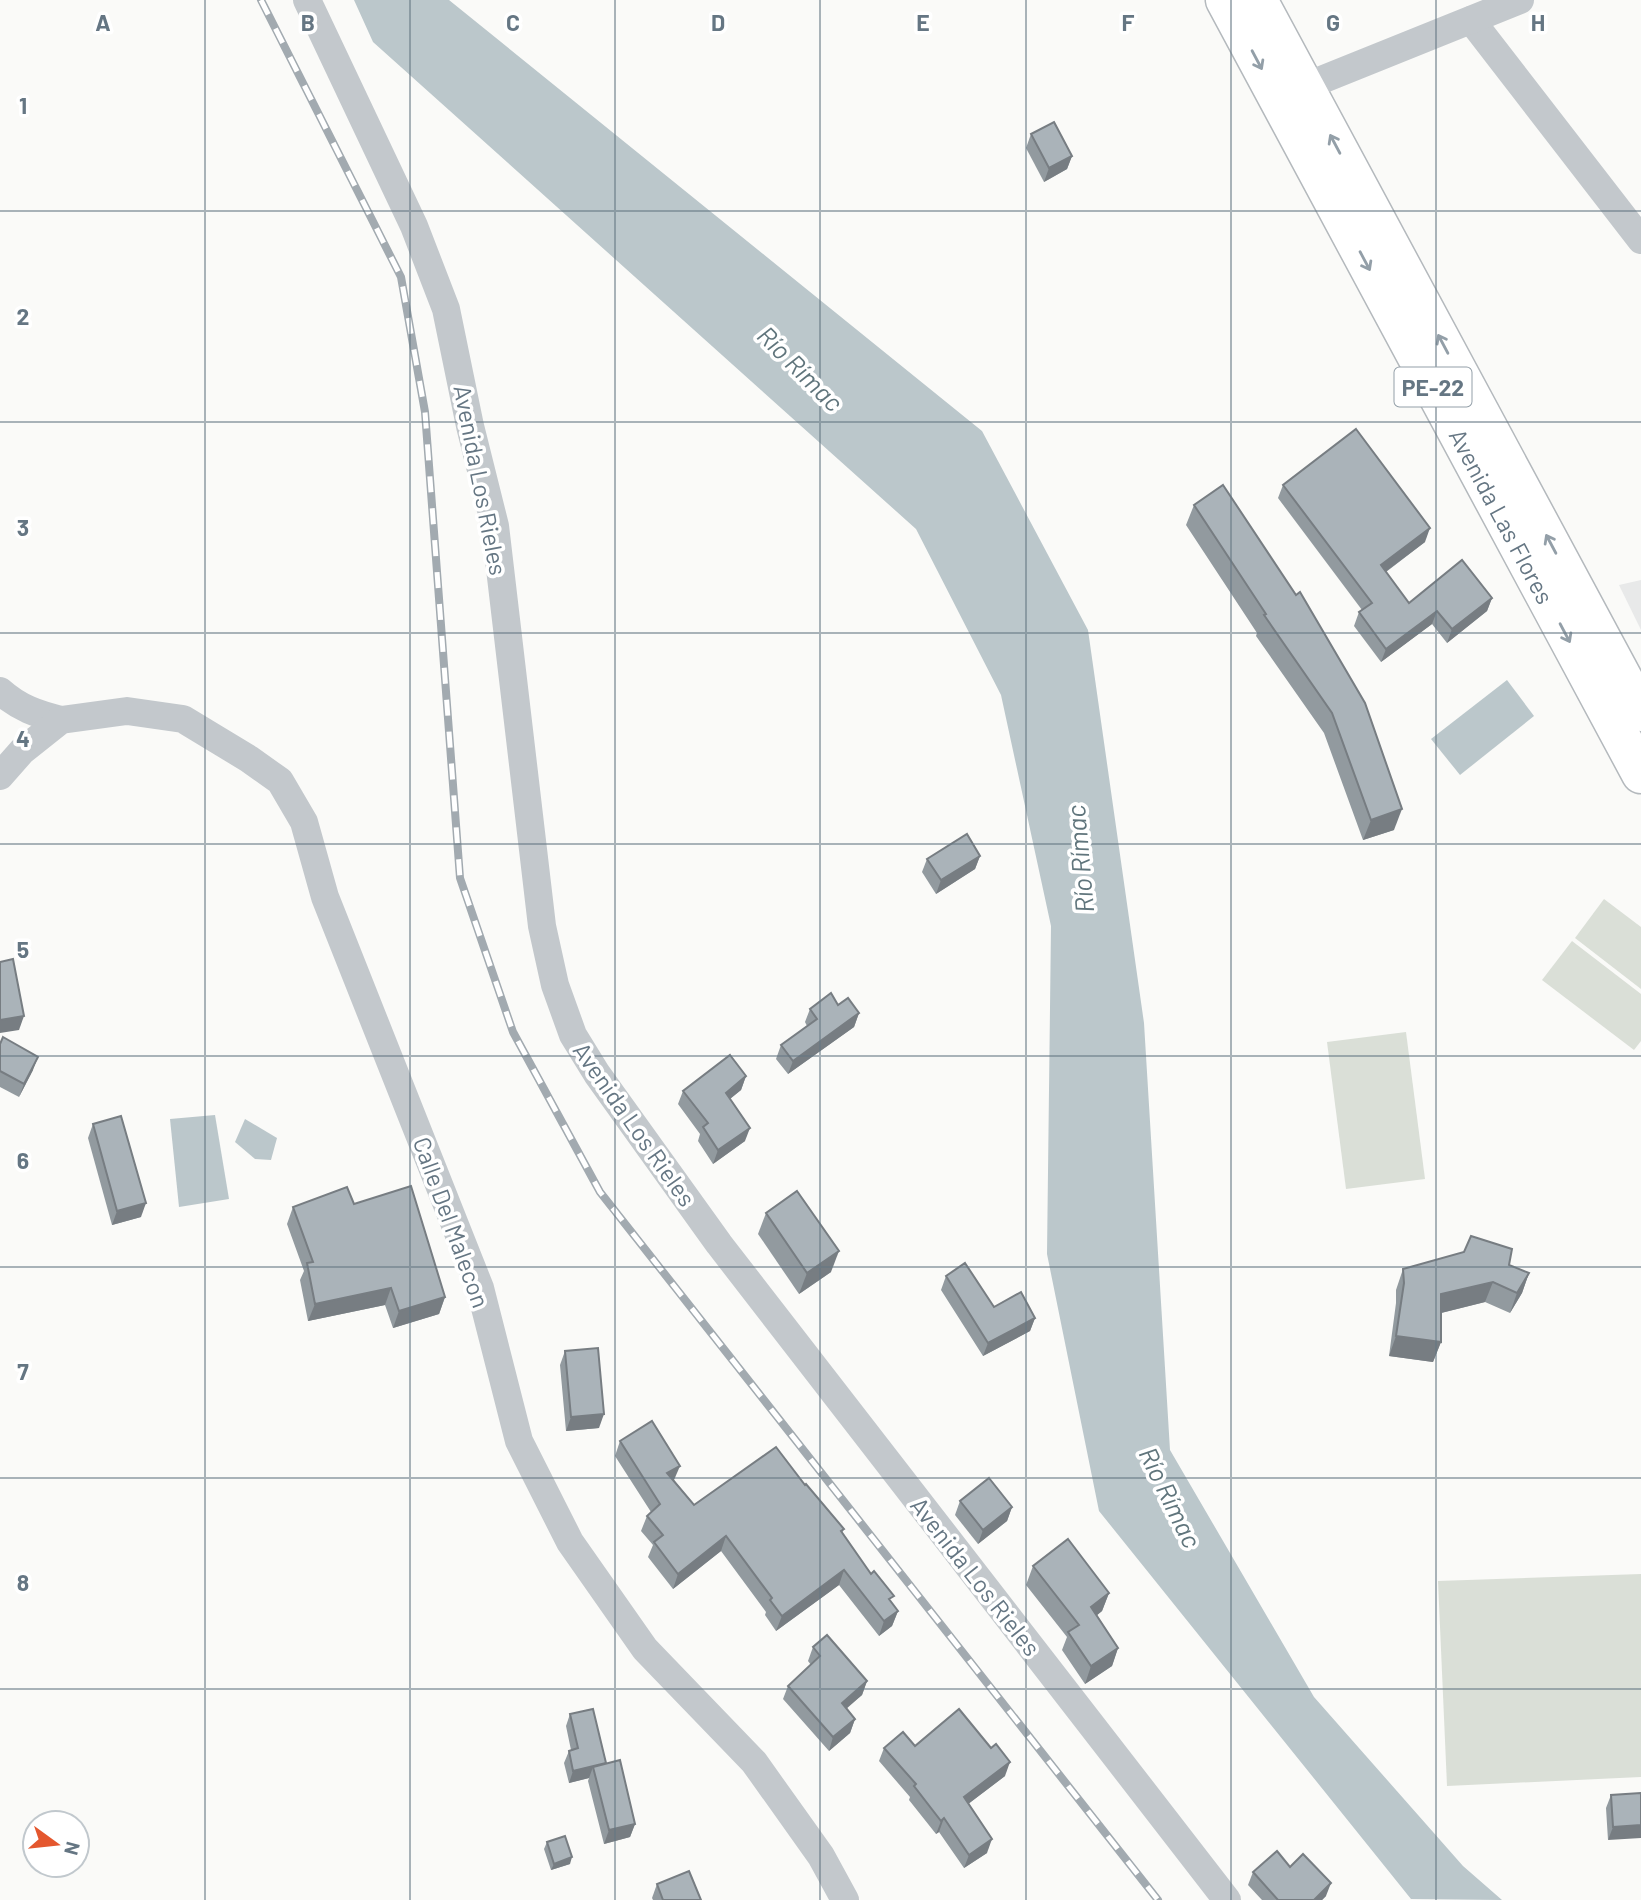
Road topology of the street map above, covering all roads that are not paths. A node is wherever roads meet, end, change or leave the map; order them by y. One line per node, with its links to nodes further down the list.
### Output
1 (307, 0): 15 (street, Avenida Los Rieles)
2 (1225, 0): 6 (highway, Avenida Las Flores / PE-22, one-way to 6)
3 (1258, 0): 6 (highway, Avenida Las Flores / PE-22)
4 (1520, 0): 5 (street)
5 (1471, 20): 6 (street); 7 (street)
6 (1291, 92): 8 (highway, Avenida Las Flores / PE-22)
7 (1641, 240)
8 (1561, 594): 10 (highway, Avenida Las Flores / PE-22); 12 (highway, Avenida Las Flores / PE-22, one-way to 12)
9 (0, 691): 11 (street)
10 (1641, 712)
11 (61, 720): 13 (street, Calle Del Malecon); 14 (street, Calle Del Malecon)
12 (1641, 774)
13 (0, 776)
14 (845, 1900)
15 (1227, 1900)

